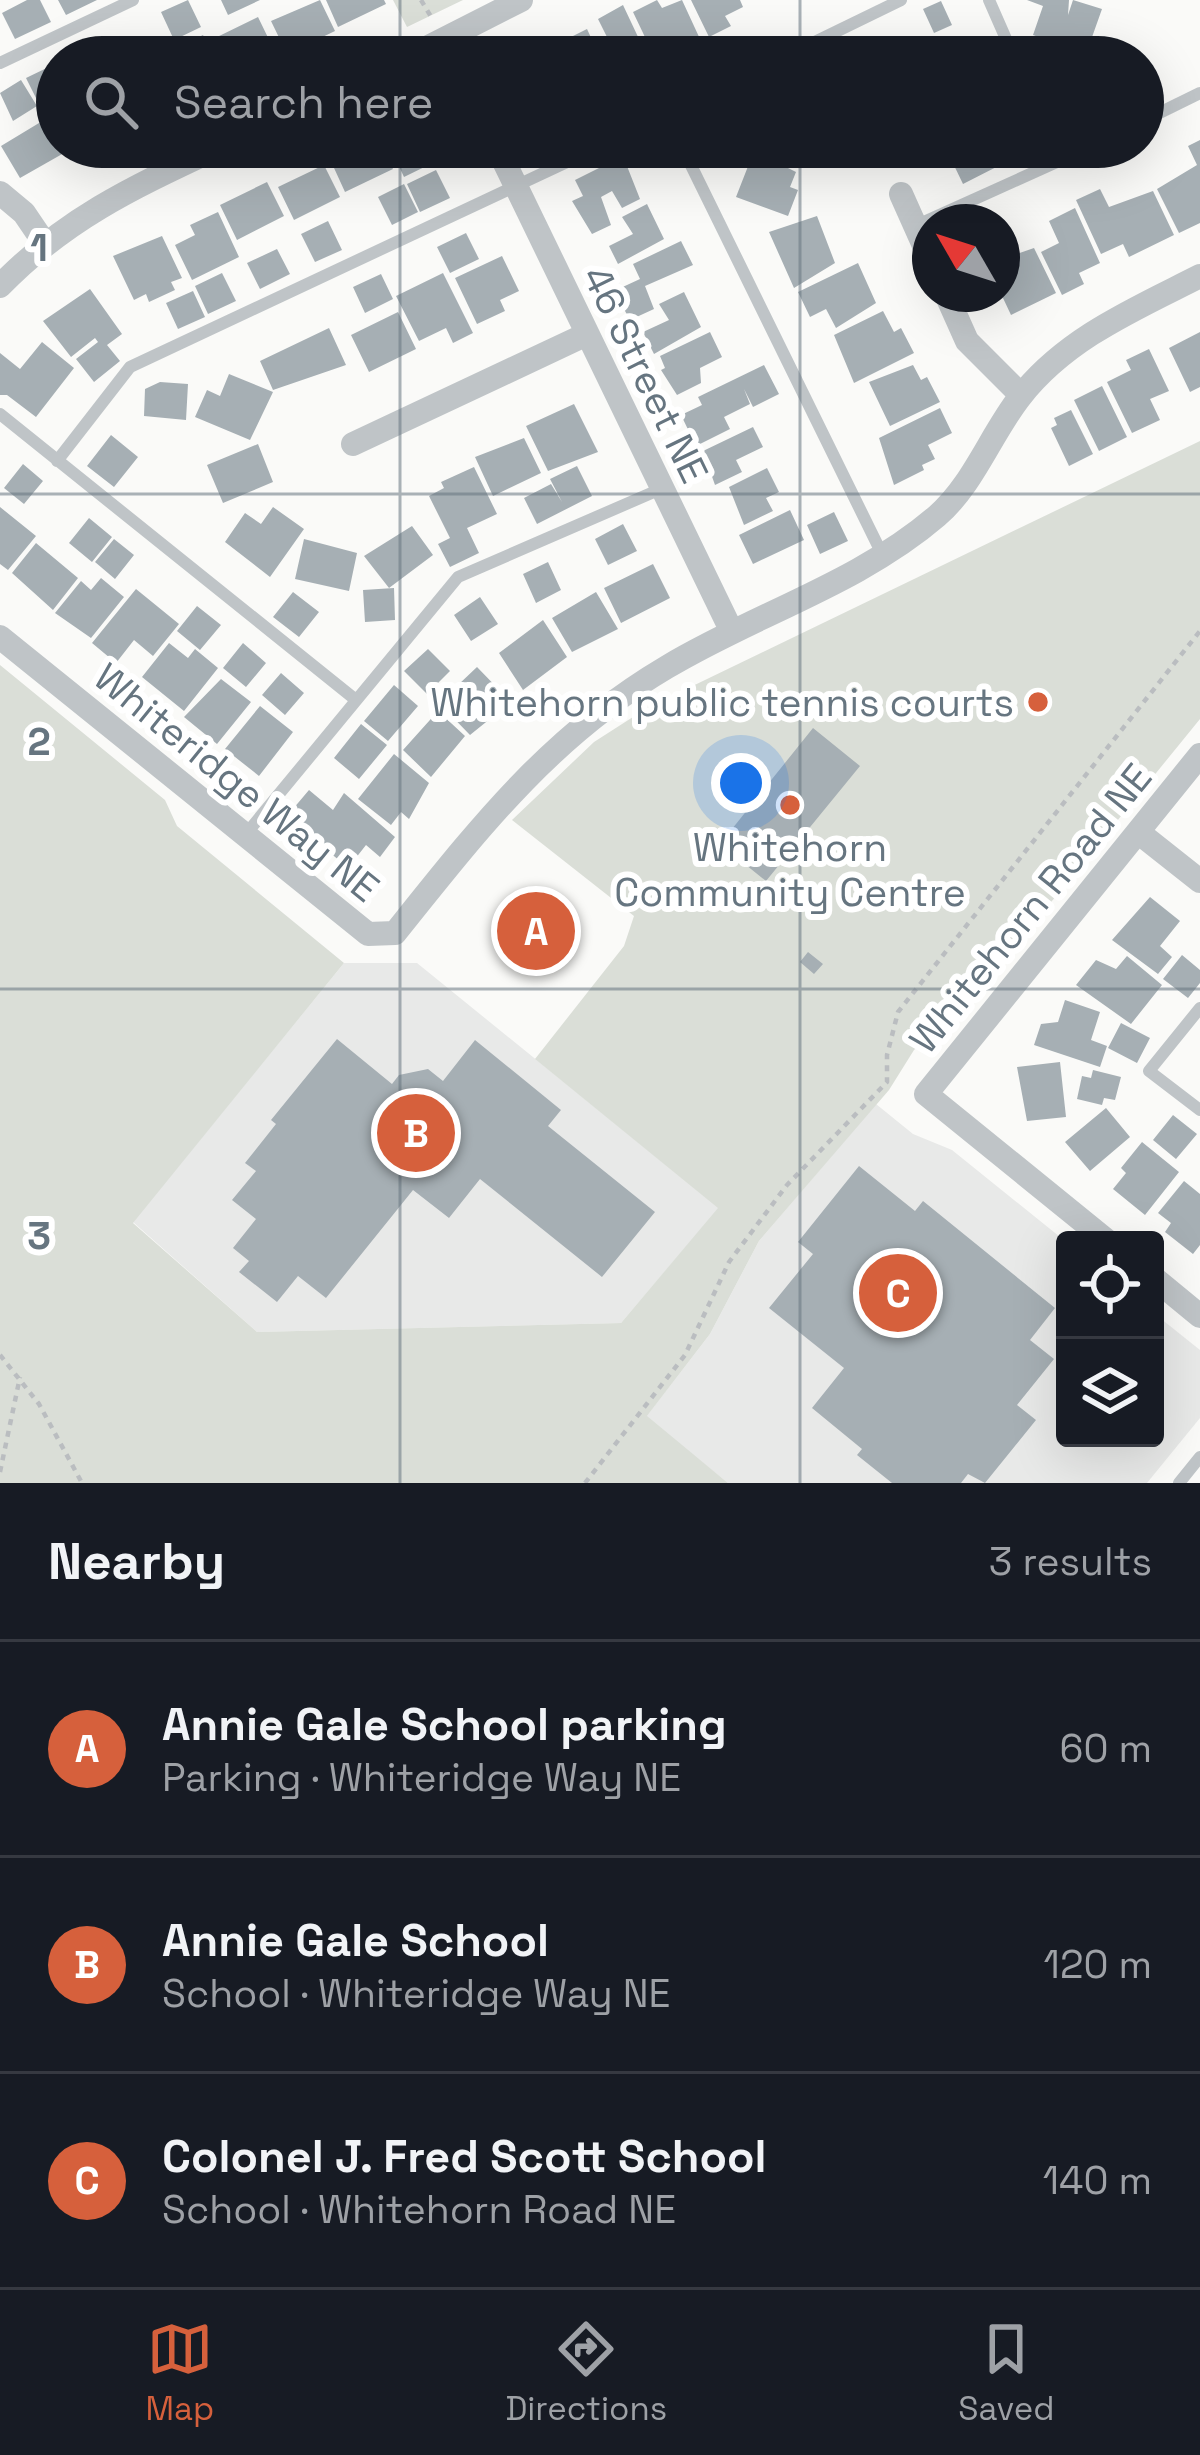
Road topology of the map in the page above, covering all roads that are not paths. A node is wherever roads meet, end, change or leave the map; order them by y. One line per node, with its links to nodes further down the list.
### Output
1 (133, 0): 5 (lane)
2 (521, 0): 6 (street)
3 (901, 0): 7 (lane)
4 (989, 0): 8 (lane)
5 (57, 36)
6 (467, 36)
7 (827, 36)
8 (1005, 36)
9 (36, 46): 10 (lane)
10 (0, 63)
11 (1200, 93): 12 (lane)
12 (1164, 111)
13 (175, 168): 23 (street)
14 (506, 168): 18 (street, 46 Street NE)
15 (556, 168): 18 (lane)
16 (692, 168): 33 (lane)
17 (1044, 168): 21 (lane)
18 (516, 188): 27 (street, 46 Street NE); 31 (lane)
19 (0, 193): 23 (street)
20 (901, 194): 22 (street)
21 (964, 204)
22 (912, 219)
23 (43, 242): 25 (street)
24 (1200, 276): 28 (street, Whiteridge Way NE)
25 (0, 286)
26 (954, 312): 28 (street)
27 (585, 335): 30 (street); 32 (street, 46 Street NE)
28 (1021, 395): 33 (street, Whiteridge Way NE)
29 (0, 414): 31 (lane)
30 (353, 444)
31 (57, 461): 36 (lane)
32 (664, 488): 34 (street, 46 Street NE); 36 (lane)
33 (883, 557): 34 (street, Whiteridge Way NE)
34 (732, 632): 39 (street, Whiteridge Way NE)
35 (0, 637): 39 (street, Whiteridge Way NE)
36 (356, 700): 39 (lane)
37 (1200, 755): 38 (street, Whitehorn Road NE)
38 (1138, 832): 40 (street); 43 (street, Whitehorn Road NE)
39 (246, 834)
40 (1200, 881)
41 (1200, 1008): 42 (lane)
42 (1200, 1110)
43 (1095, 1231)
44 (1164, 1286): 45 (street)
45 (1200, 1316)
46 (1200, 1457): 47 (lane)
47 (1179, 1483)

